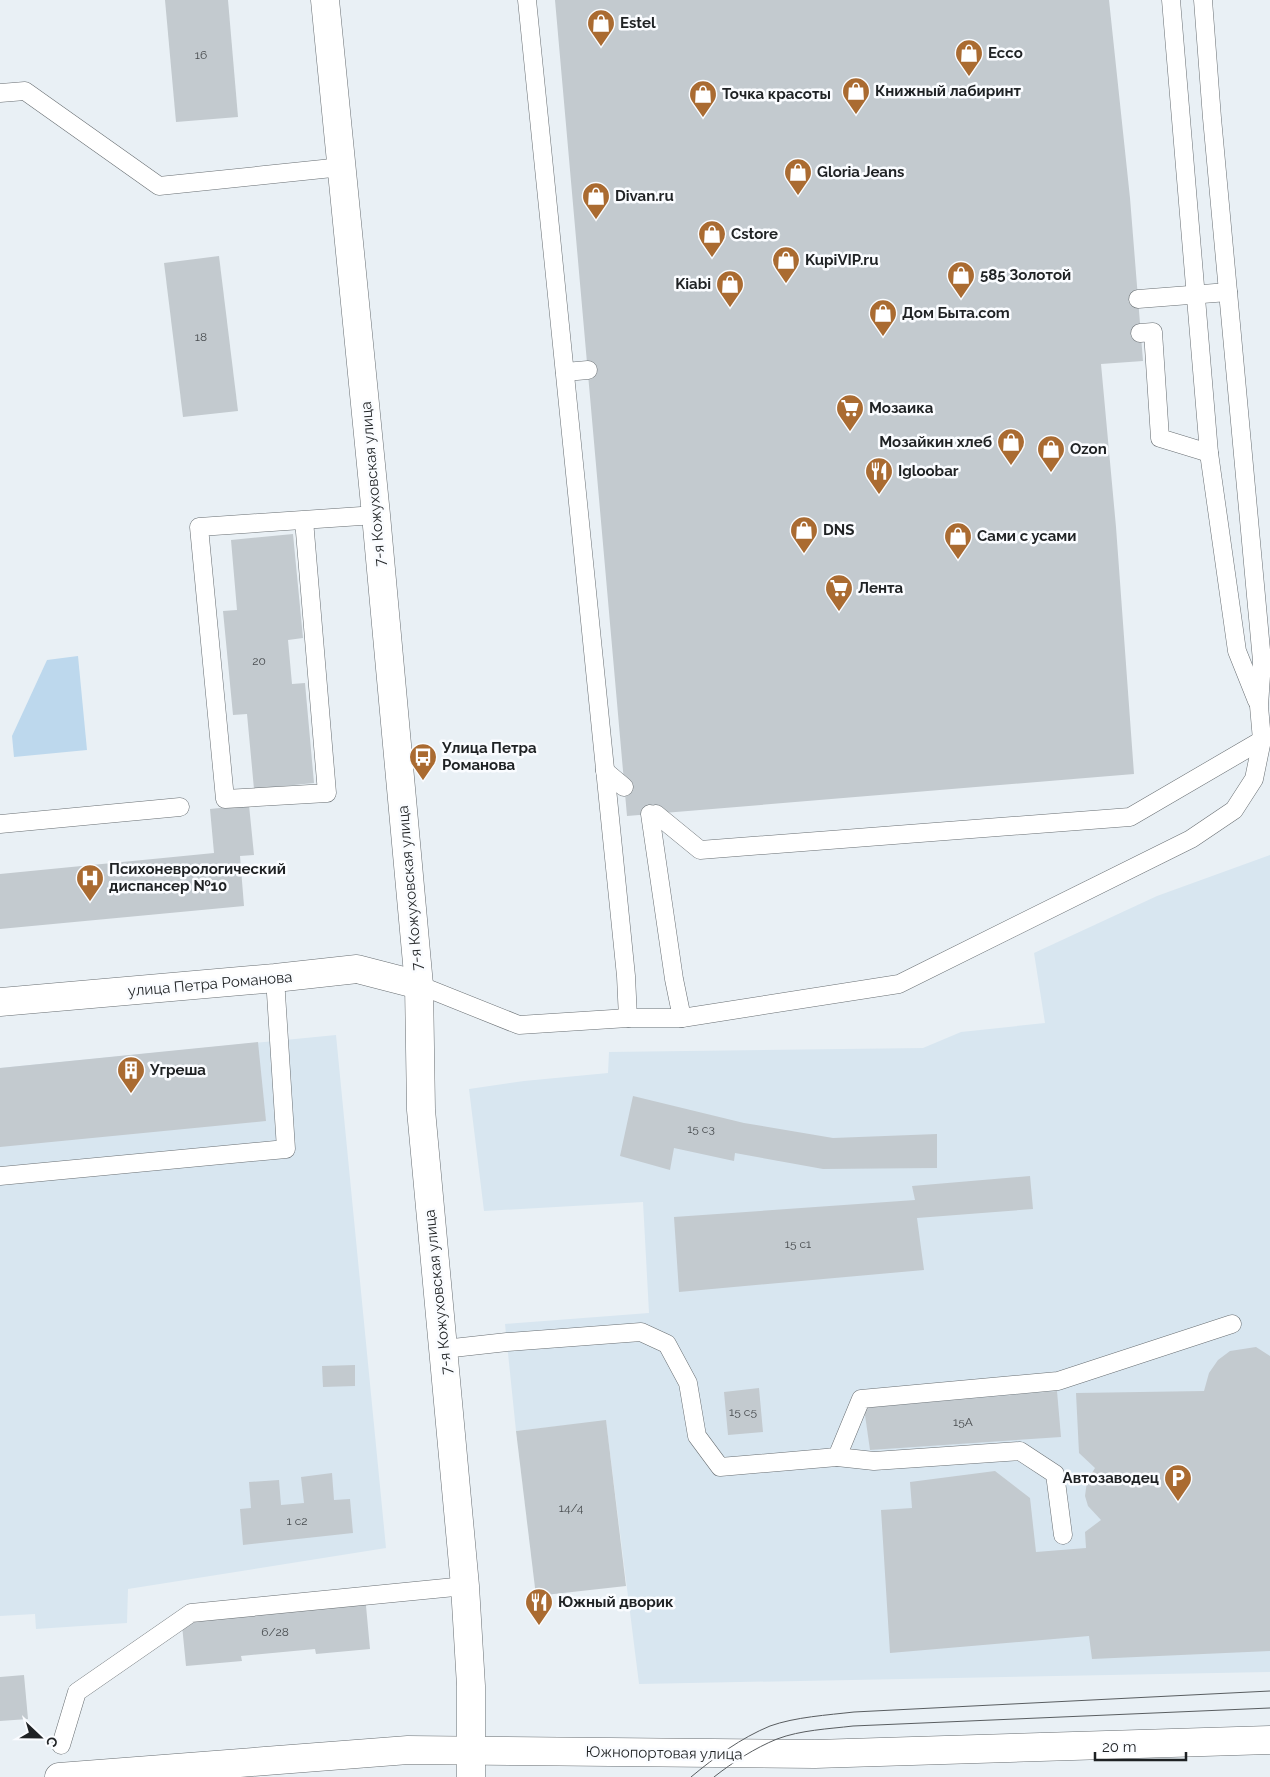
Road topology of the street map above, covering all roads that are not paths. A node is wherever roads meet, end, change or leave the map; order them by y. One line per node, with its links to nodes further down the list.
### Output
1 (325, 0): 6 (street, 7-я Кожуховская улица)
2 (527, 0): 12 (lane)
3 (1171, 0): 8 (lane)
4 (1203, 0): 7 (lane)
5 (0, 93): 6 (lane)
6 (342, 166): 14 (street, 7-я Кожуховская улица)
7 (1228, 292): 8 (lane); 16 (lane)
8 (1196, 295): 9 (lane); 13 (lane)
9 (1138, 299)
10 (1140, 333): 13 (lane)
11 (588, 370): 12 (lane)
12 (565, 372): 18 (lane)
13 (1209, 453): 16 (lane)
14 (376, 515): 15 (lane); 23 (street, 7-я Кожуховская улица)
15 (304, 520): 15 (lane)
16 (1259, 706): 17 (lane)
17 (1262, 740): 26 (lane); 26 (lane)
18 (605, 771): 19 (lane); 25 (lane)
19 (624, 787)
20 (180, 807): 21 (lane)
21 (0, 824)
22 (275, 978): 23 (street, улица Петра Романова); 24 (street, улица Петра Романова); 27 (lane)
23 (419, 985): 25 (lane); 29 (street, 7-я Кожуховская улица)
24 (0, 1002)
25 (628, 1018): 26 (lane)
26 (682, 1018)
27 (0, 1176)
28 (1232, 1324): 30 (lane)
29 (444, 1348): 30 (lane); 32 (street, 7-я Кожуховская улица)
30 (837, 1457): 31 (lane)
31 (1063, 1534)
32 (465, 1586): 34 (lane); 36 (street, 7-я Кожуховская улица)
33 (1264, 1740): 35 (street, Южнопортовая улица)
34 (61, 1745)
35 (815, 1754): 36 (street, Южнопортовая улица); 38 (street)
36 (471, 1764): 37 (street, Южнопортовая улица)
37 (59, 1777)
38 (791, 1777)

